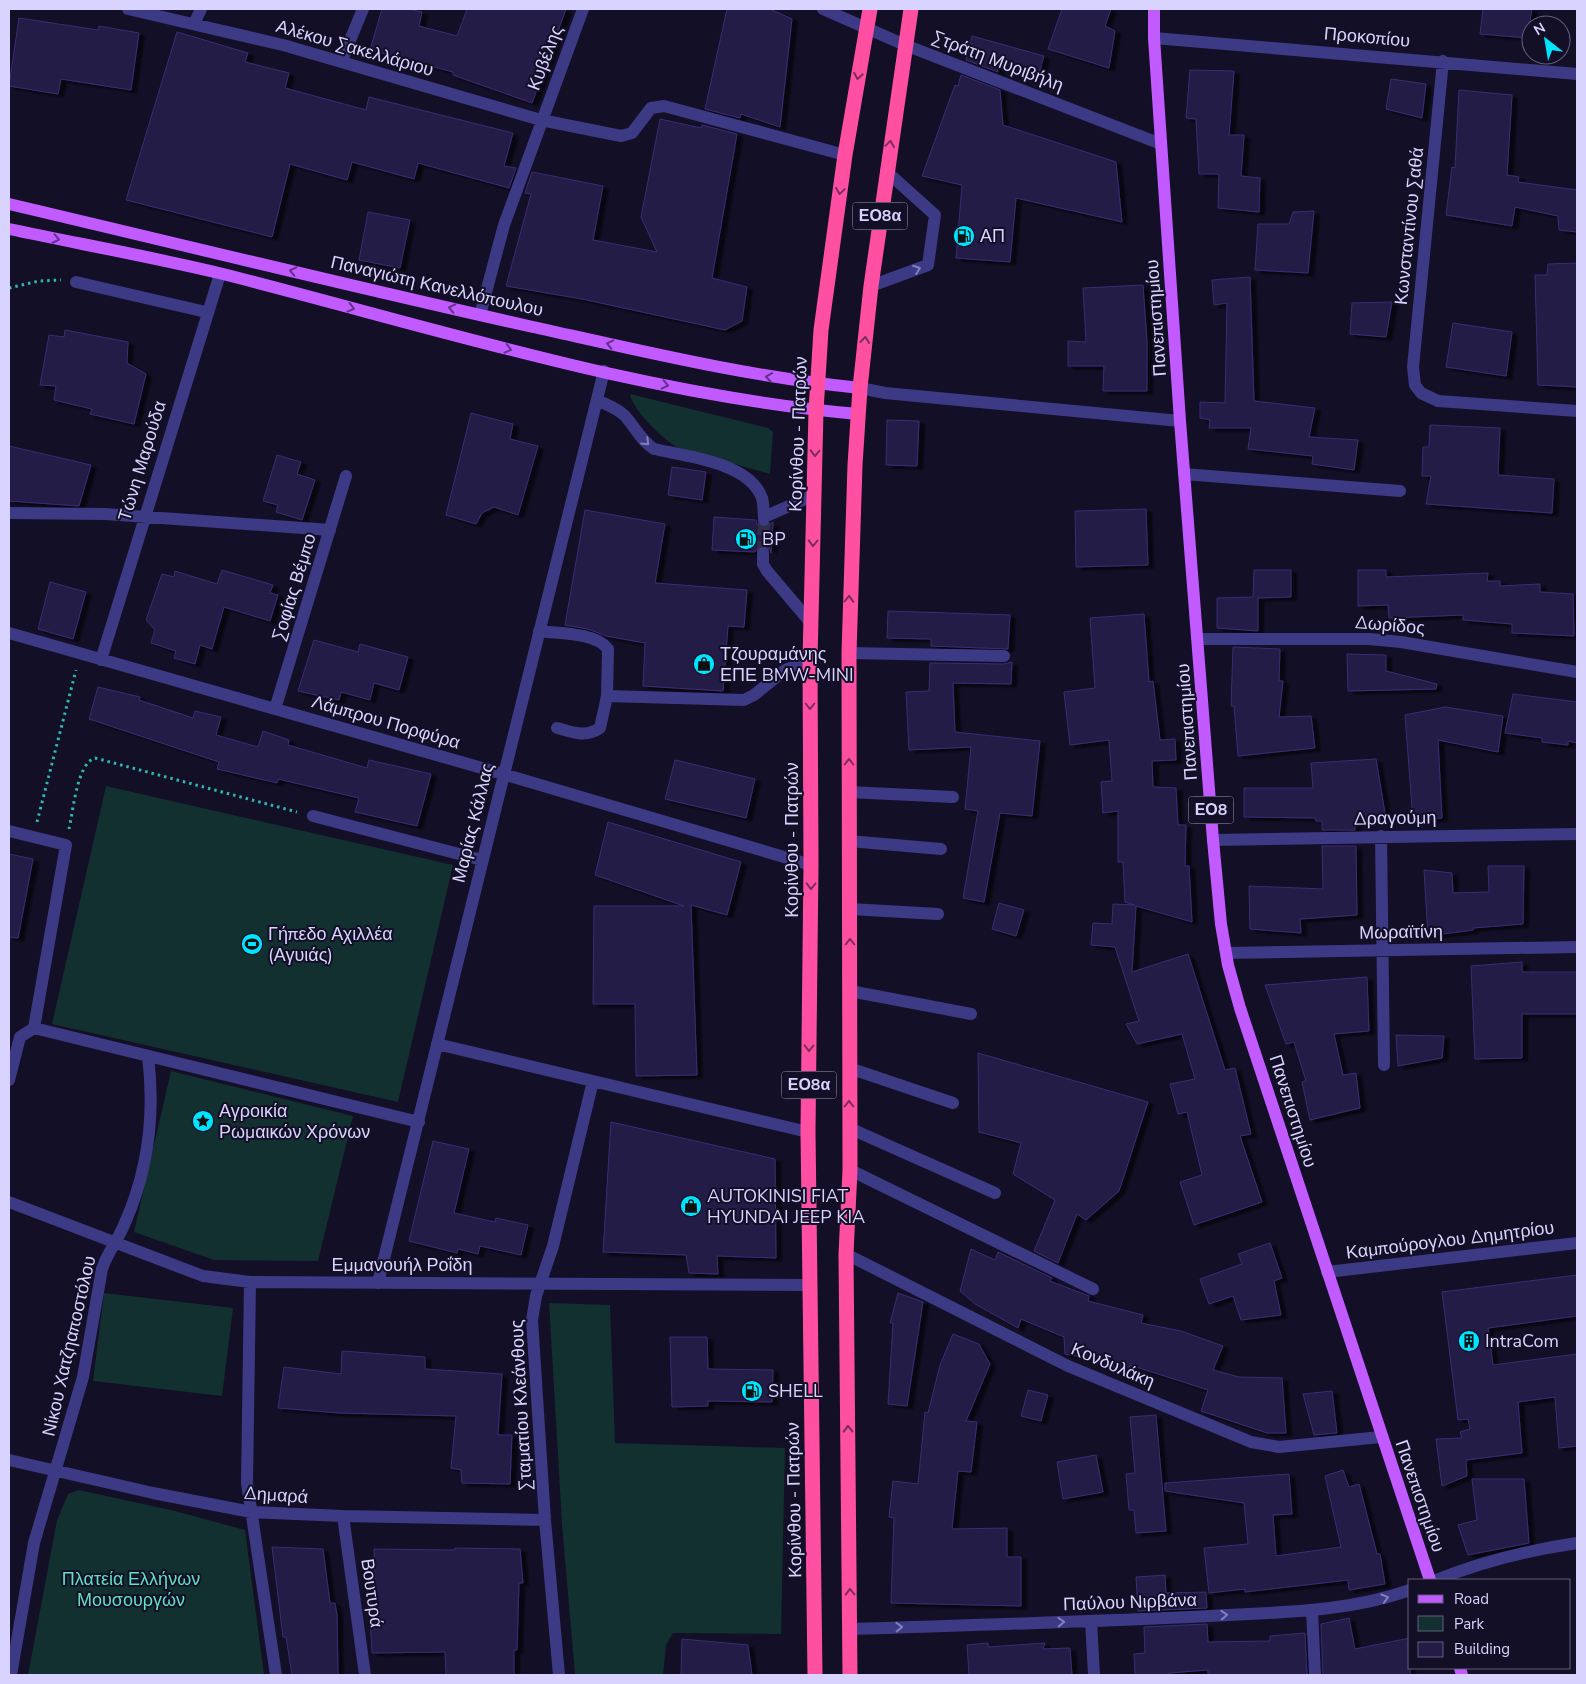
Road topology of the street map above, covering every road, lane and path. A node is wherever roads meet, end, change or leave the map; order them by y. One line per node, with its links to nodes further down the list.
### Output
1 (128, 9): 9 (street, Αλέκου Σακελλάριου)
2 (200, 9): 9 (street)
3 (363, 9): 14 (street)
4 (583, 9): 16 (street, Κυβέλης)
5 (823, 9): 10 (street, Στράτη Μυριβήλη)
6 (870, 9): 10 (highway, Κορίνθου - Πατρών / ΕΟ8α)
7 (911, 9): 12 (highway, ΕΟ8α)
8 (1154, 9): 11 (main road, Πανεπιστημίου / ΕΟ8)
9 (194, 24): 14 (street, Αλέκου Σακελλάριου)
10 (866, 28): 12 (street, Στράτη Μυριβήλη); 18 (highway, Κορίνθου - Πατρών / ΕΟ8α, one-way to 18)
11 (1154, 38): 13 (street, Προκοπίου); 17 (main road, Πανεπιστημίου / ΕΟ8)
12 (905, 45): 17 (street, Στράτη Μυριβήλη); 19 (highway, ΕΟ8α, one-way to 12)
13 (1443, 61): 15 (street, Προκοπίου); 33 (street, Κωνσταντίνου Σαθά)
14 (341, 62): 16 (street, Αλέκου Σακελλάριου)
15 (1577, 74)
16 (541, 120): 18 (street, Αλέκου Σακελλάριου); 27 (street, Κυβέλης)
17 (1161, 144): 35 (main road, Πανεπιστημίου / ΕΟ8)
18 (845, 155): 29 (highway, Κορίνθου - Πατρών / ΕΟ8α, one-way to 29)
19 (886, 171): 24 (highway, ΕΟ8α); 24 (street, one-way to 19)
20 (9, 204): 27 (main road, Παναγιώτη Κανελλόπουλου, one-way to 20)
21 (9, 229): 22 (main road, one-way to 22)
22 (220, 274): 26 (street, Τώνη Μαρούδα); 28 (main road, one-way to 28)
23 (76, 282): 25 (path); 26 (street)
24 (871, 286): 30 (highway, ΕΟ8α, one-way to 24)
25 (9, 288)
26 (206, 312): 41 (street, Τώνη Μαρούδα)
27 (480, 315): 29 (main road, Παναγιώτη Κανελλόπουλου, one-way to 27)
28 (604, 371): 31 (street, Μαρίας Κάλλας); 32 (main road, one-way to 32)
29 (818, 384): 30 (main road, Παναγιώτη Κανελλόπουλου); 32 (highway, Κορίνθου - Πατρών / ΕΟ8α)
30 (860, 388): 34 (highway, ΕΟ8α); 35 (street)
31 (597, 400): 39 (street, one-way to 39); 45 (street, Μαρίας Κάλλας)
32 (816, 411): 34 (main road); 39 (highway, Κορίνθου - Πατρών / ΕΟ8α, one-way to 39)
33 (1577, 411)
34 (858, 414): 48 (highway, ΕΟ8α, one-way to 34)
35 (1180, 422): 36 (main road, Πανεπιστημίου / ΕΟ8)
36 (1184, 474): 38 (street); 47 (main road, Πανεπιστημίου / ΕΟ8)
37 (346, 476): 42 (street, Σοφίας Βέμπο)
38 (1400, 491)
39 (814, 495): 44 (highway, Κορίνθου - Πατρών / ΕΟ8α, one-way to 44)
40 (9, 513): 41 (street)
41 (144, 516): 42 (street); 51 (street, Τώνη Μαρούδα)
42 (330, 530): 55 (street, Σοφίας Βέμπο)
43 (763, 553): 44 (street)
44 (811, 623): 52 (highway, Κορίνθου - Πατρών / ΕΟ8α)
45 (539, 631): 54 (street); 57 (street, Μαρίας Κάλλας)
46 (9, 633): 49 (street, Λάμπρου Πορφύρα)
47 (1198, 639): 53 (street, Δωρίδος); 65 (main road, Πανεπιστημίου / ΕΟ8)
48 (849, 652): 50 (street); 58 (highway, ΕΟ8α, one-way to 48)
49 (80, 653): 51 (street, Λάμπρου Πορφύρα); 64 (path)
50 (1004, 656)
51 (102, 660): 55 (street, Λάμπρου Πορφύρα)
52 (810, 660): 54 (street); 70 (highway, Κορίνθου - Πατρών / ΕΟ8α, one-way to 70)
53 (1577, 672)
54 (607, 696): 56 (street)
55 (275, 709): 57 (street, Λάμπρου Πορφύρα)
56 (557, 728)
57 (503, 774): 69 (street, Μαρίας Κάλλας); 70 (street, Λάμπρου Πορφύρα)
58 (849, 792): 59 (street); 66 (highway, ΕΟ8α)
59 (953, 797)
60 (313, 816): 67 (path); 69 (street)
61 (9, 831): 64 (street)
62 (1577, 834): 63 (street, Δραγούμη)
63 (1381, 836): 65 (street, Δραγούμη); 74 (street)
64 (33, 837): 67 (street)
65 (1214, 840): 75 (main road, Πανεπιστημίου / ΕΟ8)
66 (849, 841): 68 (street); 71 (highway, ΕΟ8α)
67 (66, 845): 78 (street)
68 (941, 849)
69 (482, 860): 80 (street, Μαρίας Κάλλας)
70 (812, 865): 89 (highway, Κορίνθου - Πατρών / ΕΟ8α, one-way to 89)
71 (850, 909): 72 (street); 76 (highway, ΕΟ8α, one-way to 71)
72 (938, 914)
73 (1577, 947): 74 (street, Μωραϊτίνη)
74 (1382, 949): 75 (street, Μωραϊτίνη); 82 (street)
75 (1226, 953): 96 (main road, Πανεπιστημίου / ΕΟ8)
76 (850, 991): 77 (street); 83 (highway, ΕΟ8α)
77 (971, 1014)
78 (34, 1028): 79 (street); 81 (street)
79 (15, 1035): 84 (street)
80 (437, 1044): 85 (street); 87 (street, Μαρίας Κάλλας)
81 (148, 1056): 87 (street); 93 (street, Νίκου Χατζηαποστόλου)
82 (1384, 1065)
83 (849, 1068): 86 (street); 88 (highway, ΕΟ8α, one-way to 83)
84 (9, 1080)
85 (593, 1081): 89 (street); 99 (street, Σταματίου Κλεάνθους)
86 (953, 1102)
87 (419, 1122): 98 (street, Μαρίας Κάλλας)
88 (849, 1128): 90 (highway, ΕΟ8α); 91 (street)
89 (808, 1132): 100 (highway, Κορίνθου - Πατρών / ΕΟ8α)
90 (850, 1170): 95 (highway, ΕΟ8α); 101 (street)
91 (995, 1193)
92 (9, 1202): 93 (street, Εμμανουήλ Ροΐδη)
93 (114, 1242): 97 (street, Εμμανουήλ Ροΐδη); 104 (street, Νίκου Χατζηαποστόλου)
94 (1577, 1243): 96 (street, Καμπούρογλου Δημητρίου)
95 (846, 1254): 102 (street, Κονδυλάκη); 114 (highway, ΕΟ8α, one-way to 95)
96 (1327, 1272): 102 (main road, Πανεπιστημίου / ΕΟ8)
97 (250, 1282): 98 (street, Εμμανουήλ Ροΐδη); 105 (street)
98 (378, 1283): 99 (street, Εμμανουήλ Ροΐδη)
99 (540, 1284): 100 (street, Εμμανουήλ Ροΐδη); 107 (street, Σταματίου Κλεάνθους)
100 (810, 1285): 119 (highway, Κορίνθου - Πατρών / ΕΟ8α)
101 (1093, 1289)
102 (1382, 1437): 109 (main road, Πανεπιστημίου / ΕΟ8)
103 (9, 1460): 104 (street, Δημαρά)
104 (54, 1471): 105 (street, Δημαρά); 115 (street, Νίκου Χατζηαποστόλου)
105 (251, 1512): 106 (street, Δημαρά); 116 (street)
106 (343, 1516): 107 (street, Δημαρά); 117 (street, Βουτυρά)
107 (545, 1520): 118 (street, Σταματίου Κλεάνθους)
108 (1577, 1543): 110 (street)
109 (1430, 1579)
110 (1439, 1579)
111 (1408, 1591): 112 (street, Παύλου Νιρβάνα, one-way to 111)
112 (1312, 1610): 113 (street, Παύλου Νιρβάνα, one-way to 112); 122 (street)
113 (1091, 1621): 114 (street, Παύλου Νιρβάνα, one-way to 113); 121 (street)
114 (850, 1629): 120 (highway, ΕΟ8α)
115 (11, 1675)
116 (276, 1675)
117 (365, 1675)
118 (559, 1675)
119 (815, 1675)
120 (850, 1675)
121 (1094, 1675)
122 (1315, 1675)

